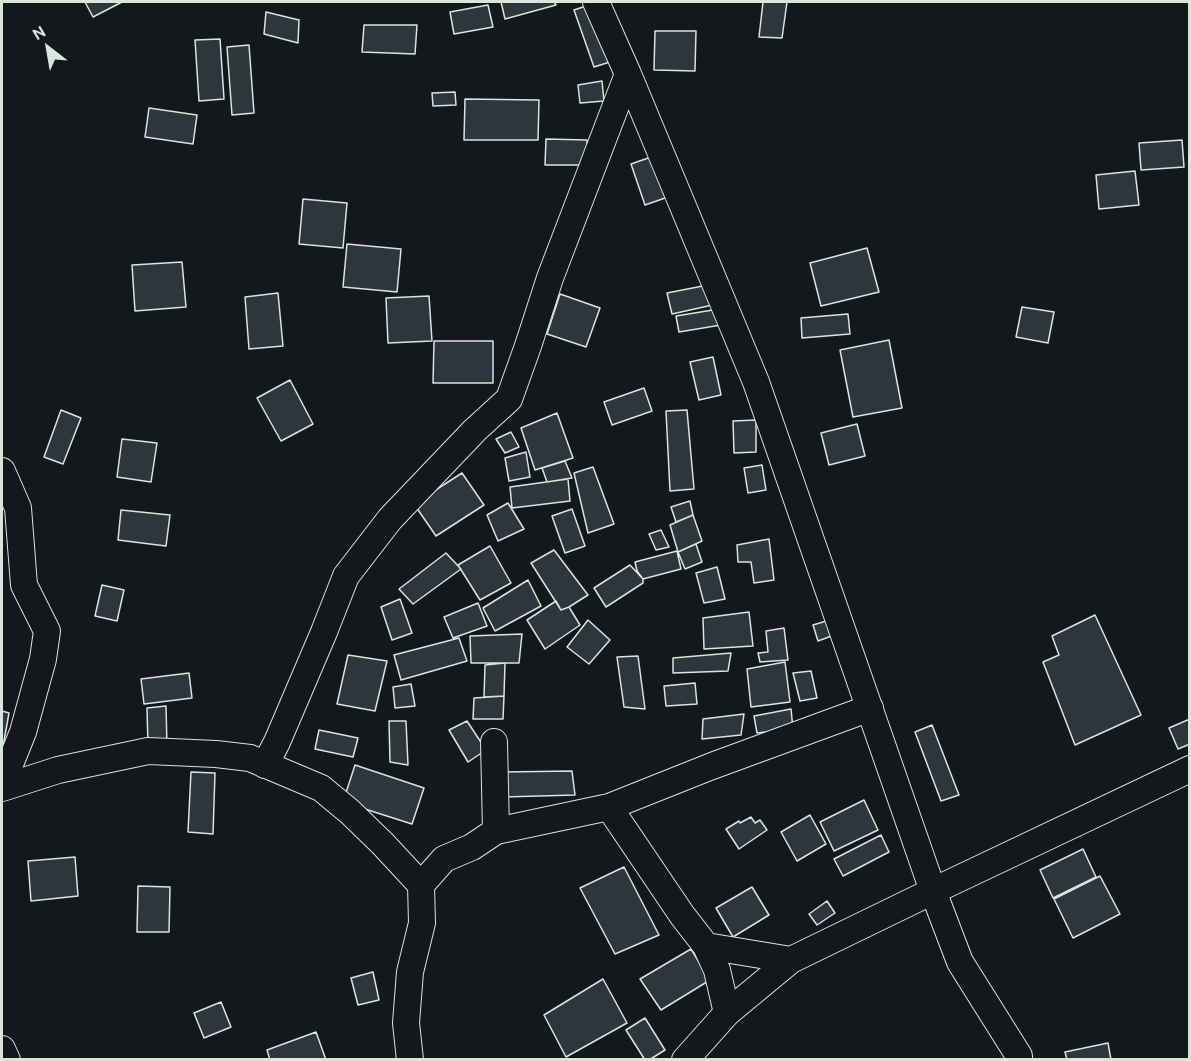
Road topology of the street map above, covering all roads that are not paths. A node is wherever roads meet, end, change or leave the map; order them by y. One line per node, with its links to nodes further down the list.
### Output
1 (596, 2): 2 (street)
2 (628, 74): 4 (street); 6 (street)
3 (2, 471): 8 (street)
4 (870, 708): 9 (street); 12 (street)
5 (494, 742): 10 (street)
6 (265, 765): 8 (street); 11 (street)
7 (1190, 769): 12 (street)
8 (2, 786)
9 (609, 807): 10 (street); 13 (street)
10 (496, 831): 11 (street)
11 (421, 885): 18 (street)
12 (933, 891): 14 (street); 20 (street)
13 (706, 946): 14 (street); 15 (street)
14 (791, 960): 15 (street)
15 (727, 1013): 19 (street)
16 (2, 1049): 17 (street)
17 (7, 1059)
18 (410, 1059)
19 (685, 1059)
20 (1019, 1059)

